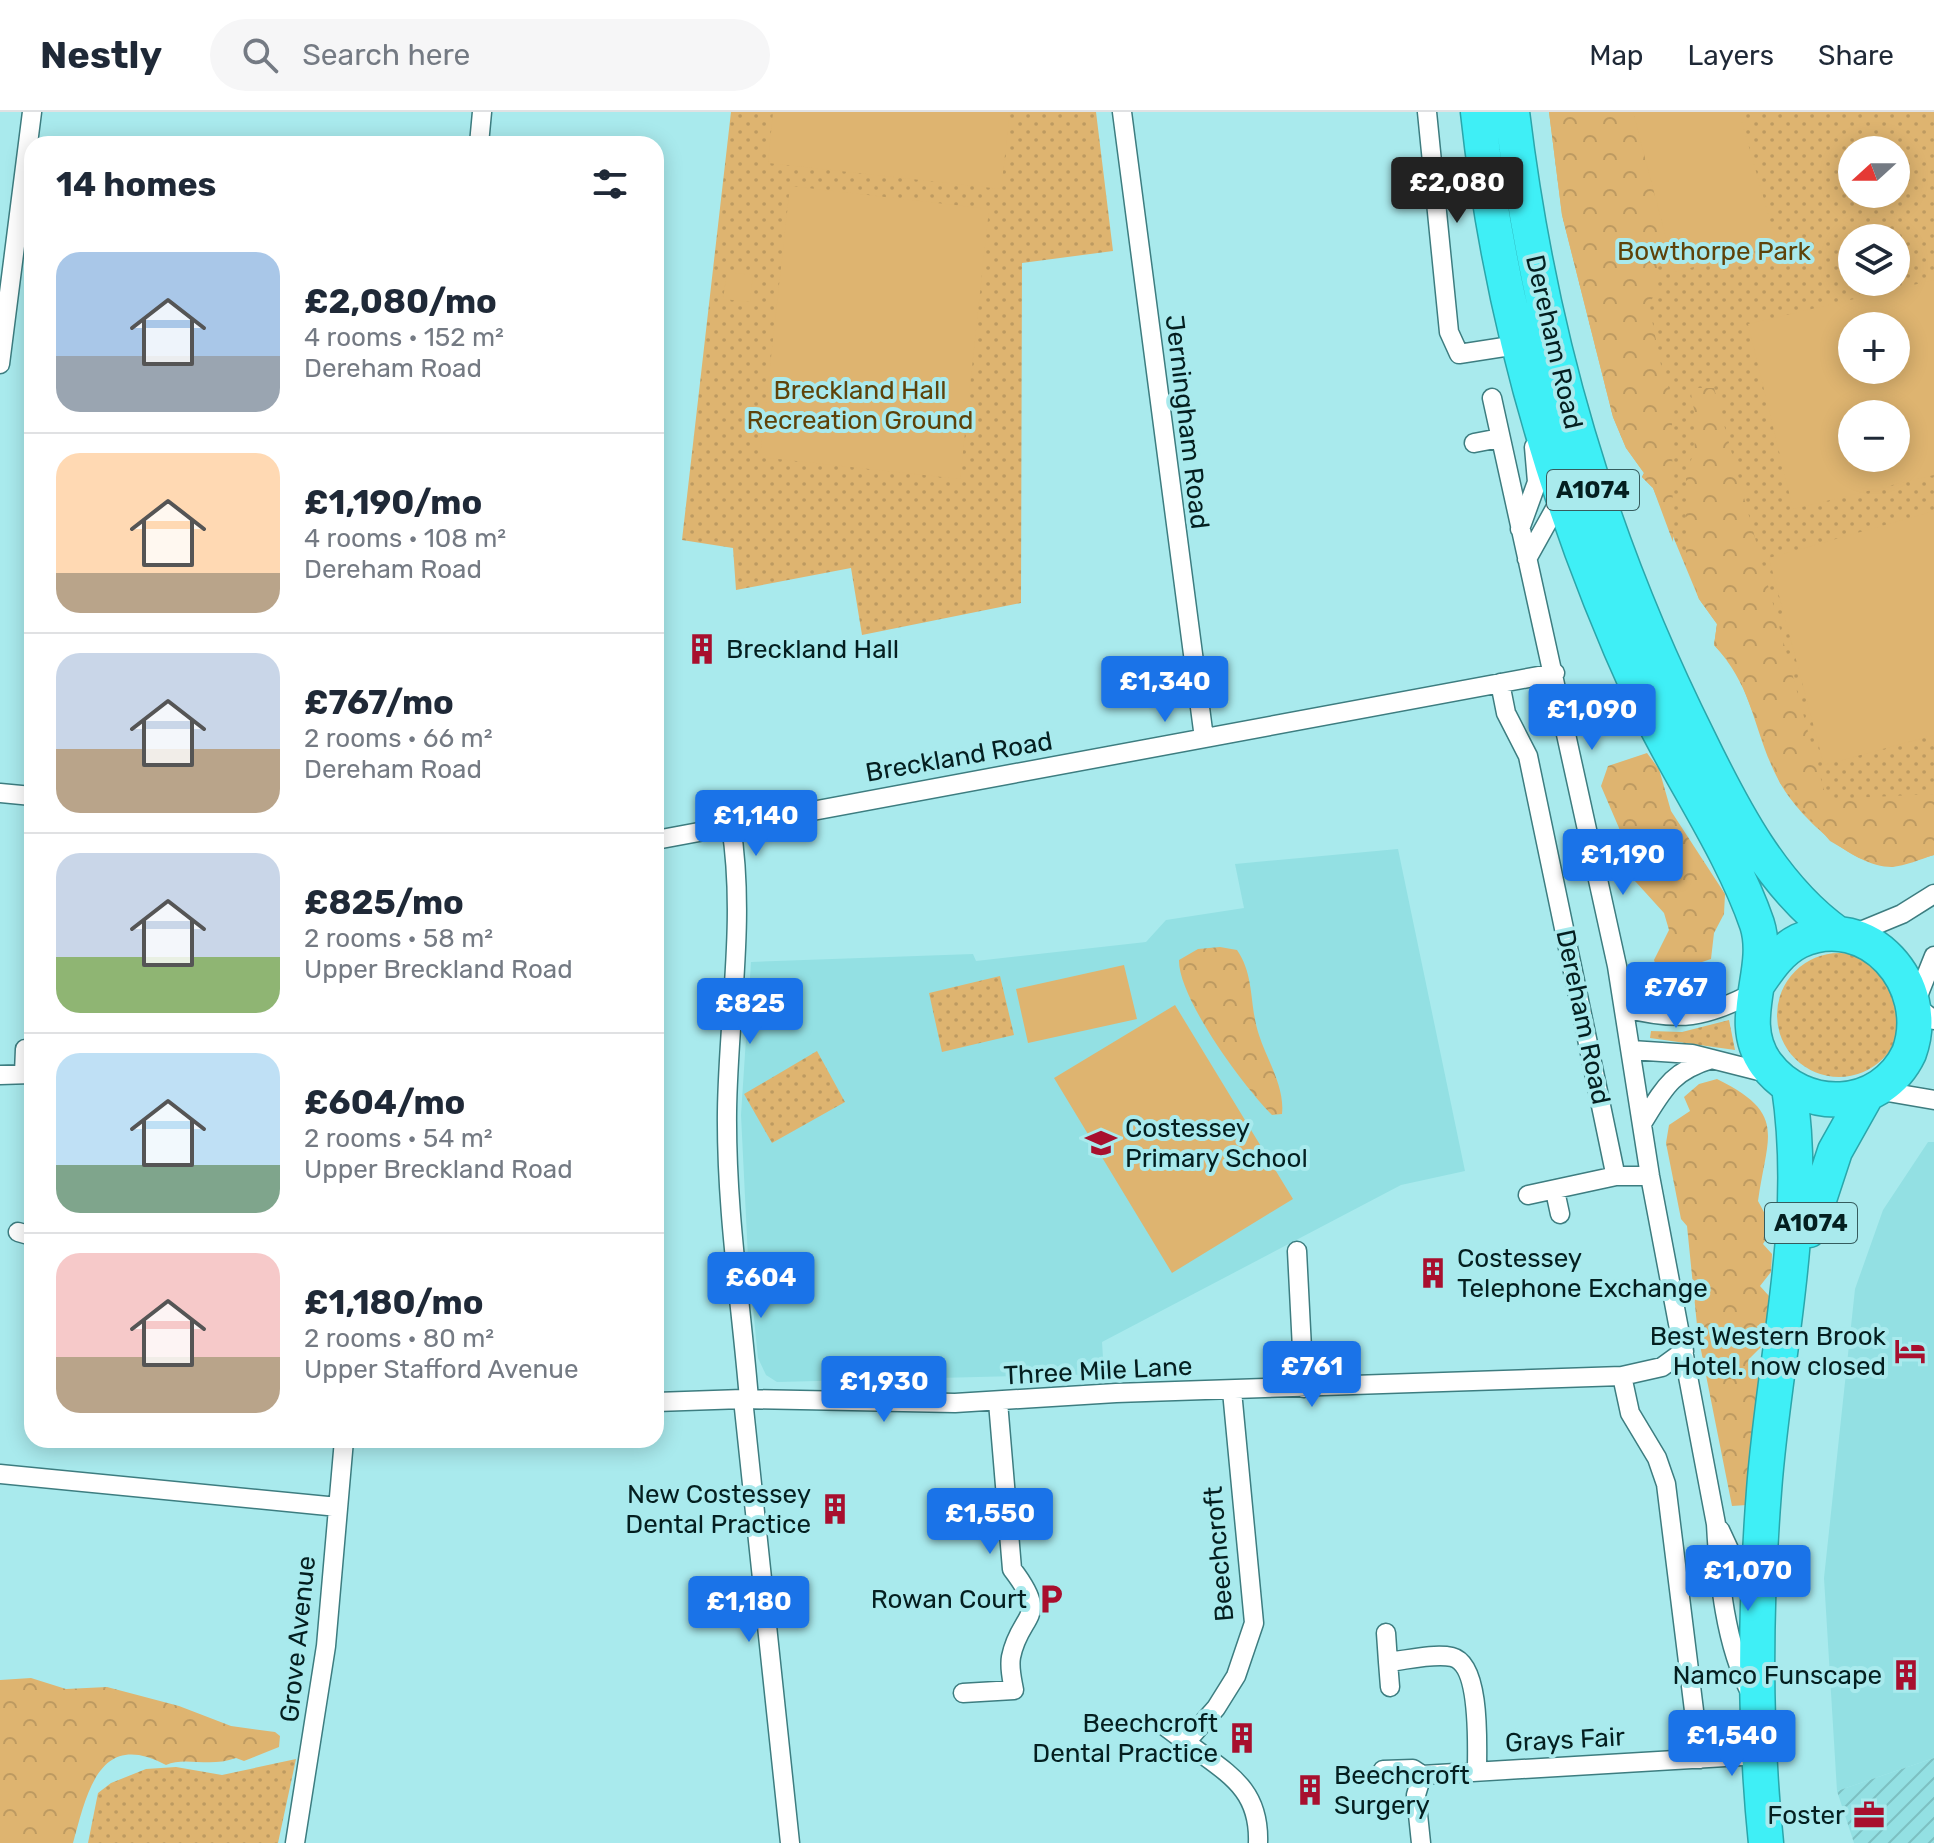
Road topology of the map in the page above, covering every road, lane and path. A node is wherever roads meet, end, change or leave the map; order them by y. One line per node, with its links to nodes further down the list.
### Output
1 (32, 112): 7 (street)
2 (482, 112): 8 (street)
3 (1122, 112): 22 (street, Jerningham Road)
4 (1427, 112): 10 (street, Dereham Road)
5 (1478, 112): 10 (highway, Dereham Road / A1074)
6 (1512, 112): 12 (highway, Dereham Road / A1074)
7 (29, 136)
8 (480, 136)
9 (24, 175): 11 (street)
10 (1517, 345): 14 (highway, Dereham Road / A1074)
11 (0, 364)
12 (1560, 379): 17 (highway, A1074); 28 (highway, Dereham Road / A1074)
13 (1492, 398): 15 (street, Dereham Road)
14 (1535, 410): 17 (highway, Dereham Road / A1074); 18 (street, Dereham Road)
15 (1500, 438): 16 (street); 18 (street, Dereham Road)
16 (1474, 443)
17 (1562, 496): 19 (street); 30 (highway, Dereham Road / A1074)
18 (1520, 529): 19 (street, Dereham Road)
19 (1527, 559): 20 (street, Dereham Road)
20 (1555, 673): 21 (street, Breckland Road); 31 (street, Dereham Road)
21 (1500, 683): 22 (street, Breckland Road); 41 (street, Dereham Road)
22 (1204, 738): 25 (street, Breckland Road)
23 (0, 793): 24 (street)
24 (24, 795)
25 (731, 826): 26 (street, Breckland Road); 52 (street)
26 (664, 839)
27 (1934, 894): 28 (street)
28 (1845, 935): 30 (highway, Dereham Road); 32 (highway, Dereham Road)
29 (1934, 956): 32 (street)
30 (1757, 987): 31 (street, Dereham Road); 37 (highway, Dereham Road)
31 (1625, 1008): 33 (street, Dereham Road)
32 (1923, 1010): 38 (highway, Dereham Road)
33 (1631, 1050): 34 (street, Dereham Road); 40 (street)
34 (1715, 1059): 37 (street, Dereham Road); 40 (street)
35 (24, 1074): 36 (street)
36 (0, 1075)
37 (1783, 1082): 38 (highway, Dereham Road); 47 (highway, Dereham Road / A1074)
38 (1871, 1092): 39 (street); 47 (highway, Dereham Road / A1074)
39 (1934, 1100)
40 (1643, 1122): 42 (street)
41 (1614, 1168)
42 (1650, 1176): 43 (street); 48 (street)
43 (1555, 1191): 44 (street); 45 (street)
44 (1528, 1195)
45 (1560, 1214)
46 (1297, 1251): 50 (street)
47 (1790, 1295): 59 (highway, Dereham Road / A1074)
48 (1684, 1351): 49 (street, Three Mile Lane); 58 (street)
49 (1622, 1376): 50 (street, Three Mile Lane); 68 (street)
50 (1304, 1388): 51 (street, Three Mile Lane)
51 (1232, 1391): 54 (street, Three Mile Lane); 66 (street, Beechcroft)
52 (746, 1399): 53 (street, Three Mile Lane); 54 (street, Three Mile Lane); 73 (street)
53 (664, 1402)
54 (998, 1402): 63 (street)
55 (343, 1448): 57 (street, Grove Avenue)
56 (0, 1474): 57 (street)
57 (338, 1507): 72 (street, Grove Avenue)
58 (1716, 1524): 59 (street); 64 (street)
59 (1760, 1593): 64 (highway, Dereham Road / A1074)
60 (1386, 1633): 61 (street)
61 (1388, 1662): 62 (street); 69 (street)
62 (1390, 1687)
63 (963, 1693)
64 (1758, 1707): 67 (highway, Dereham Road / A1074)
65 (1166, 1727): 66 (street)
66 (1186, 1742): 74 (street)
67 (1759, 1755): 68 (street, Grays Fair); 76 (highway, Dereham Road / A1074)
68 (1700, 1759): 69 (street, Grays Fair)
69 (1477, 1769): 71 (street, Grays Fair)
70 (1383, 1770): 71 (street, Grays Fair)
71 (1422, 1775): 75 (street)
72 (295, 1843)
73 (790, 1843)
74 (1258, 1843)
75 (1421, 1843)
76 (1766, 1843)

